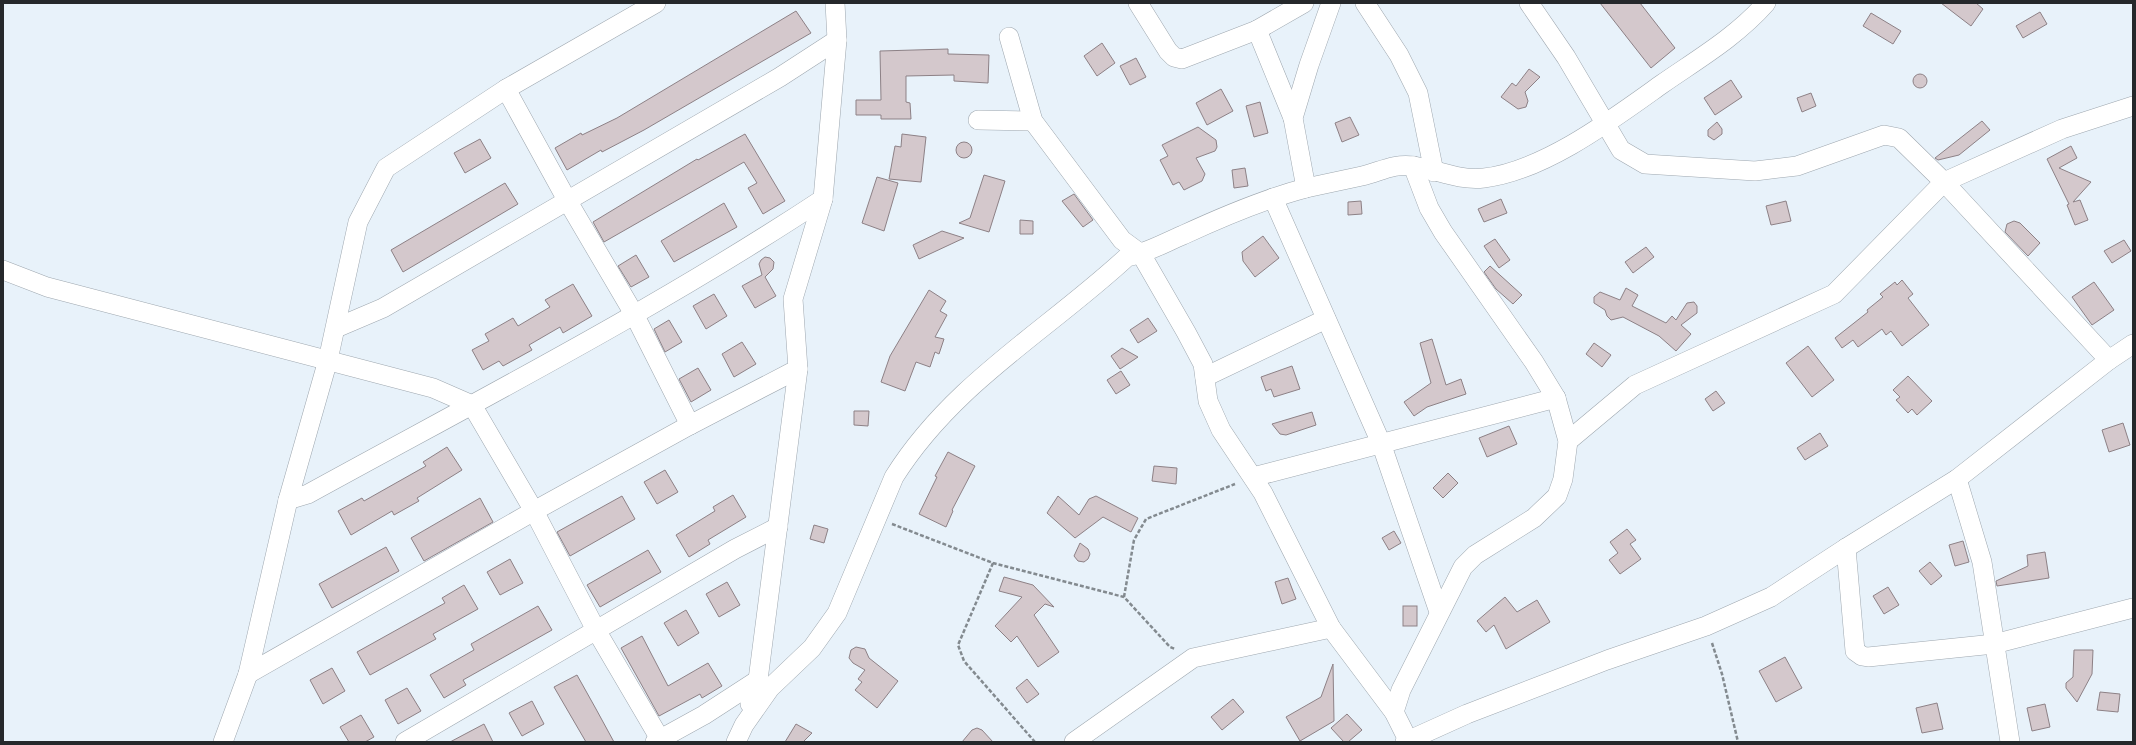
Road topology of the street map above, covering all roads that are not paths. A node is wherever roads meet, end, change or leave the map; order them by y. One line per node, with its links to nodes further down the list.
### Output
1 (656, 3): 12 (street)
2 (835, 3): 11 (street)
3 (1138, 3): 9 (street)
4 (1304, 3): 9 (street)
5 (1331, 3): 14 (street)
6 (1365, 3): 19 (street)
7 (1529, 3): 17 (street)
8 (1766, 3): 17 (street)
9 (1257, 30): 14 (street)
10 (1009, 37): 16 (street)
11 (838, 40): 23 (street); 24 (street)
12 (506, 89): 24 (street); 29 (street)
13 (2133, 106): 20 (street)
14 (1293, 118): 21 (street)
15 (978, 120): 16 (street)
16 (1033, 120): 25 (street)
17 (1607, 123): 19 (street); 20 (street)
18 (1413, 166): 19 (street); 21 (street); 35 (street)
19 (1434, 172)
20 (1944, 182): 32 (street); 38 (street)
21 (1306, 188): 22 (street)
22 (1273, 198): 25 (street); 28 (street)
23 (823, 199): 27 (street); 33 (street)
24 (567, 200): 27 (street); 29 (street)
25 (1141, 254): 34 (street); 58 (street)
26 (3, 270): 31 (street)
27 (634, 314): 36 (street); 37 (street)
28 (1326, 319): 34 (street); 39 (street)
29 (336, 328): 31 (street)
30 (2133, 344): 32 (street)
31 (328, 360): 36 (street); 42 (street)
32 (2109, 360): 41 (street)
33 (798, 369): 37 (street); 44 (street)
34 (1205, 377): 40 (street)
35 (1556, 398): 38 (street); 39 (street)
36 (472, 405): 42 (street); 43 (street)
37 (690, 425): 43 (street)
38 (1568, 441): 47 (street)
39 (1381, 443): 40 (street); 47 (street)
40 (1253, 477): 48 (street)
41 (1957, 479): 45 (street); 50 (street)
42 (288, 500): 51 (street)
43 (534, 511): 49 (street); 51 (street)
44 (778, 527): 49 (street); 52 (street)
45 (1846, 548): 50 (street); 55 (street)
46 (2133, 608): 50 (street)
47 (1439, 612): 53 (street)
48 (1331, 628): 53 (street); 59 (street)
49 (596, 630): 54 (street); 57 (street)
50 (1994, 644): 60 (street)
51 (248, 674): 56 (street)
52 (758, 680): 54 (street); 58 (street)
53 (1394, 712): 55 (street)
54 (657, 741)
55 (1407, 741)
56 (223, 742)
57 (405, 742)
58 (735, 742)
59 (1074, 742)
60 (2010, 742)

